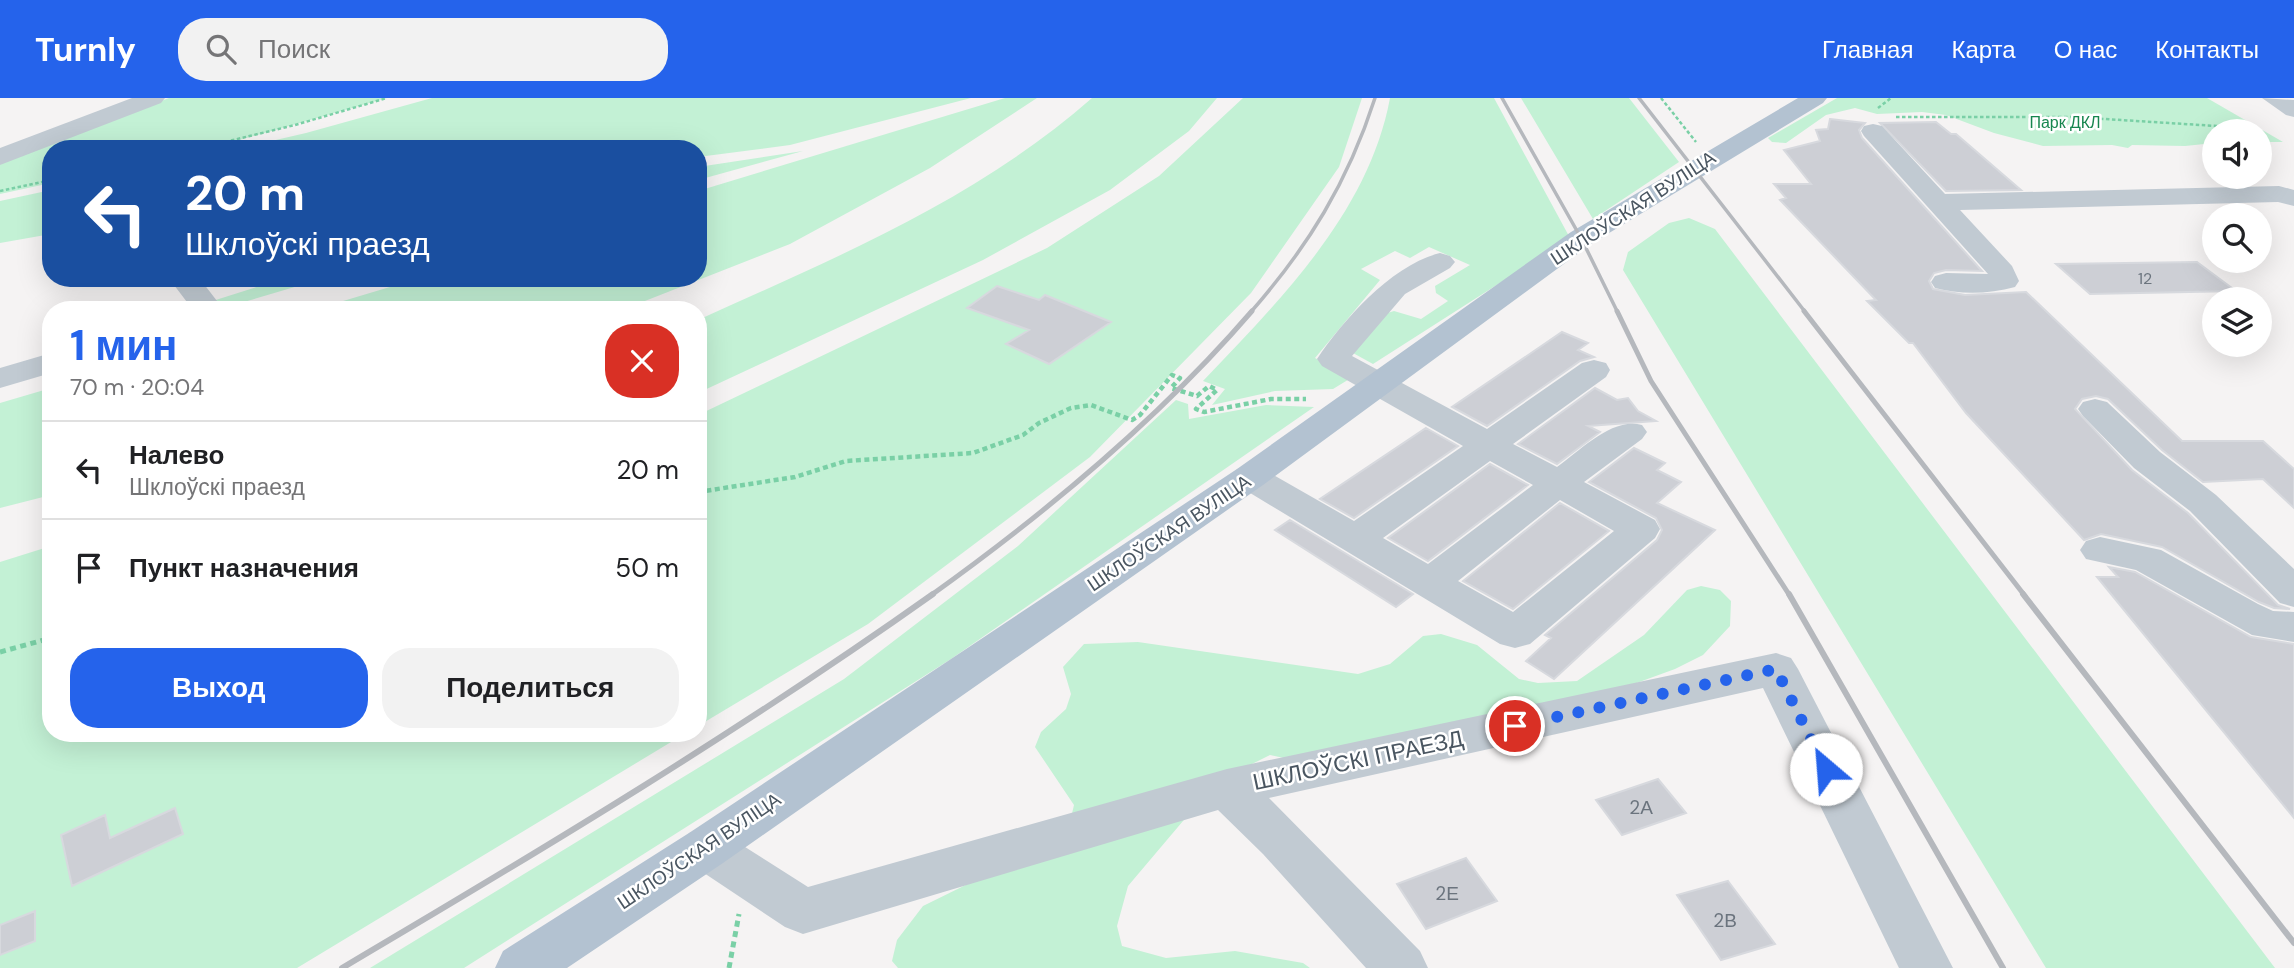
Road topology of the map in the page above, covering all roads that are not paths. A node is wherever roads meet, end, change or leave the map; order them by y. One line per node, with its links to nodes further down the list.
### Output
1 (106, 98): 7 (street)
2 (153, 98): 8 (street)
3 (1815, 98): 20 (main road, ШКЛОЎСКАЯ ВУЛІЦА)
4 (2274, 98): 5 (street)
5 (2294, 110)
6 (1883, 124): 12 (street)
7 (0, 138)
8 (44, 140)
9 (42, 141): 10 (street)
10 (0, 157)
11 (2294, 198): 12 (street)
12 (1939, 202): 14 (street)
13 (1440, 262): 20 (street)
14 (1946, 282)
15 (191, 287): 16 (street)
16 (202, 301)
17 (42, 366): 19 (street)
18 (1594, 370): 23 (street)
19 (0, 378)
20 (1363, 396): 23 (street); 24 (main road, ШКЛОЎСКАЯ ВУЛІЦА)
21 (2095, 409): 29 (street)
22 (1630, 432): 25 (street)
23 (1486, 446): 25 (street); 26 (street)
24 (1250, 477): 26 (street); 32 (main road, ШКЛОЎСКАЯ ВУЛІЦА)
25 (1557, 484): 28 (street); 28 (street)
26 (1355, 539): 28 (street)
27 (2100, 550): 30 (street)
28 (1430, 583)
29 (2294, 593)
30 (2294, 627)
31 (1227, 788): 32 (street); 34 (street, ШКЛОЎСКІ ПРАЕЗД); 35 (street, ШКЛОЎСКІ ПРАЕЗД)
32 (706, 848): 33 (main road, ШКЛОЎСКАЯ ВУЛІЦА)
33 (522, 968)
34 (1401, 968)
35 (1926, 968)

